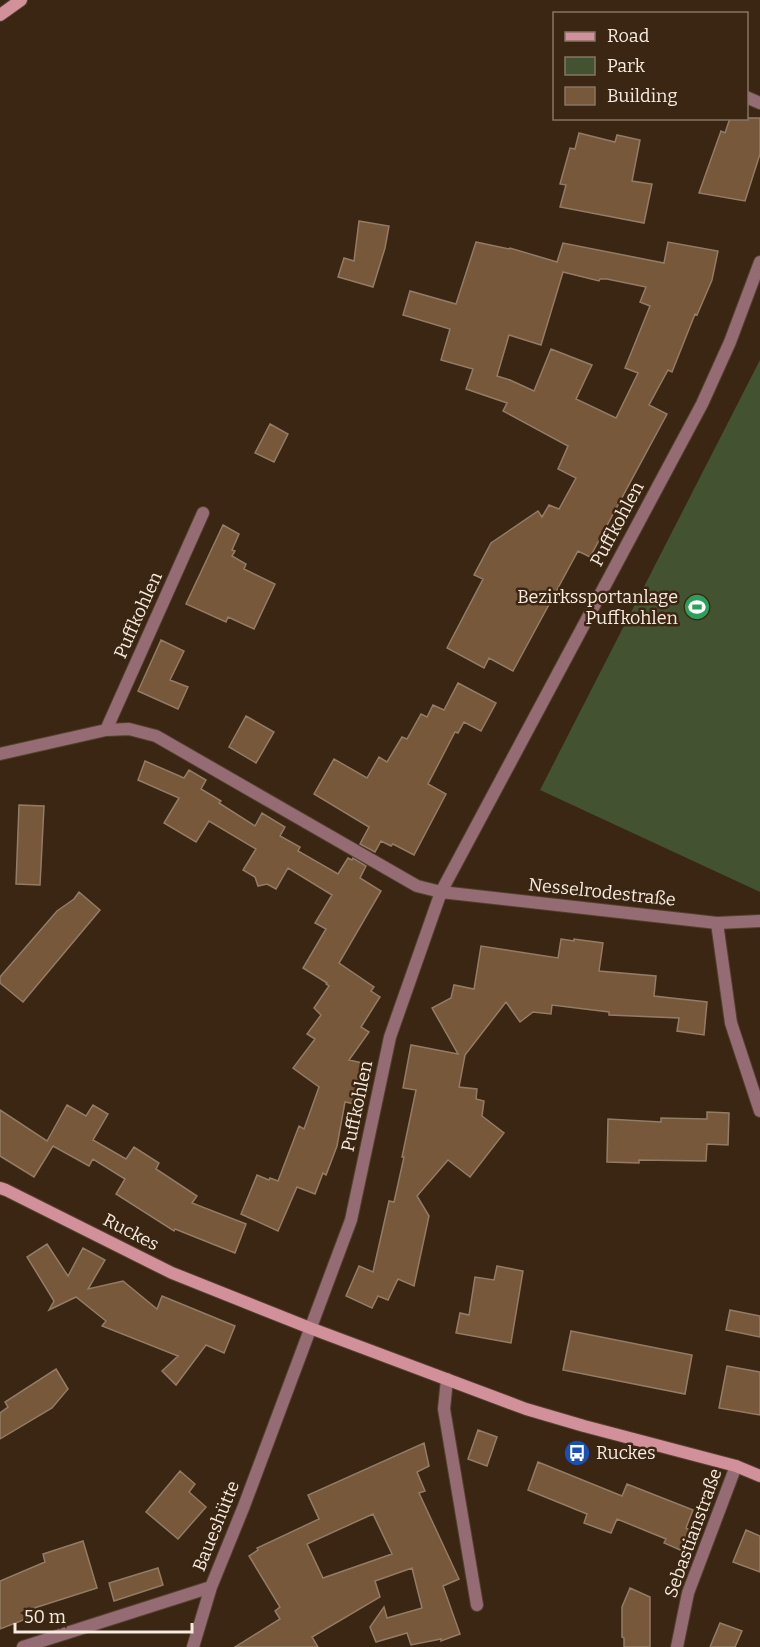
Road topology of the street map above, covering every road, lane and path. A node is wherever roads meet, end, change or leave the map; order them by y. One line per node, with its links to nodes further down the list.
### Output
1 (21, 0): 2 (main road)
2 (0, 15)
3 (760, 262): 7 (street, Puffkohlen)
4 (203, 513): 5 (street, Puffkohlen)
5 (106, 730): 6 (street); 7 (street)
6 (0, 754)
7 (441, 892): 9 (street, Nesselrodestraße); 12 (street, Puffkohlen)
8 (760, 921): 9 (street, Nesselrodestraße)
9 (717, 923): 10 (street)
10 (760, 1112)
11 (0, 1188): 12 (main road, Ruckes)
12 (310, 1328): 13 (main road, Ruckes); 16 (street, Baueshütte)
13 (447, 1379): 14 (main road, Ruckes); 17 (street)
14 (736, 1466): 15 (main road, Ruckes); 20 (street, Sebastianstraße)
15 (760, 1476)
16 (211, 1587): 18 (street, Baueshütte); 19 (street)
17 (477, 1605)
18 (23, 1647)
19 (193, 1647)
20 (677, 1647)

